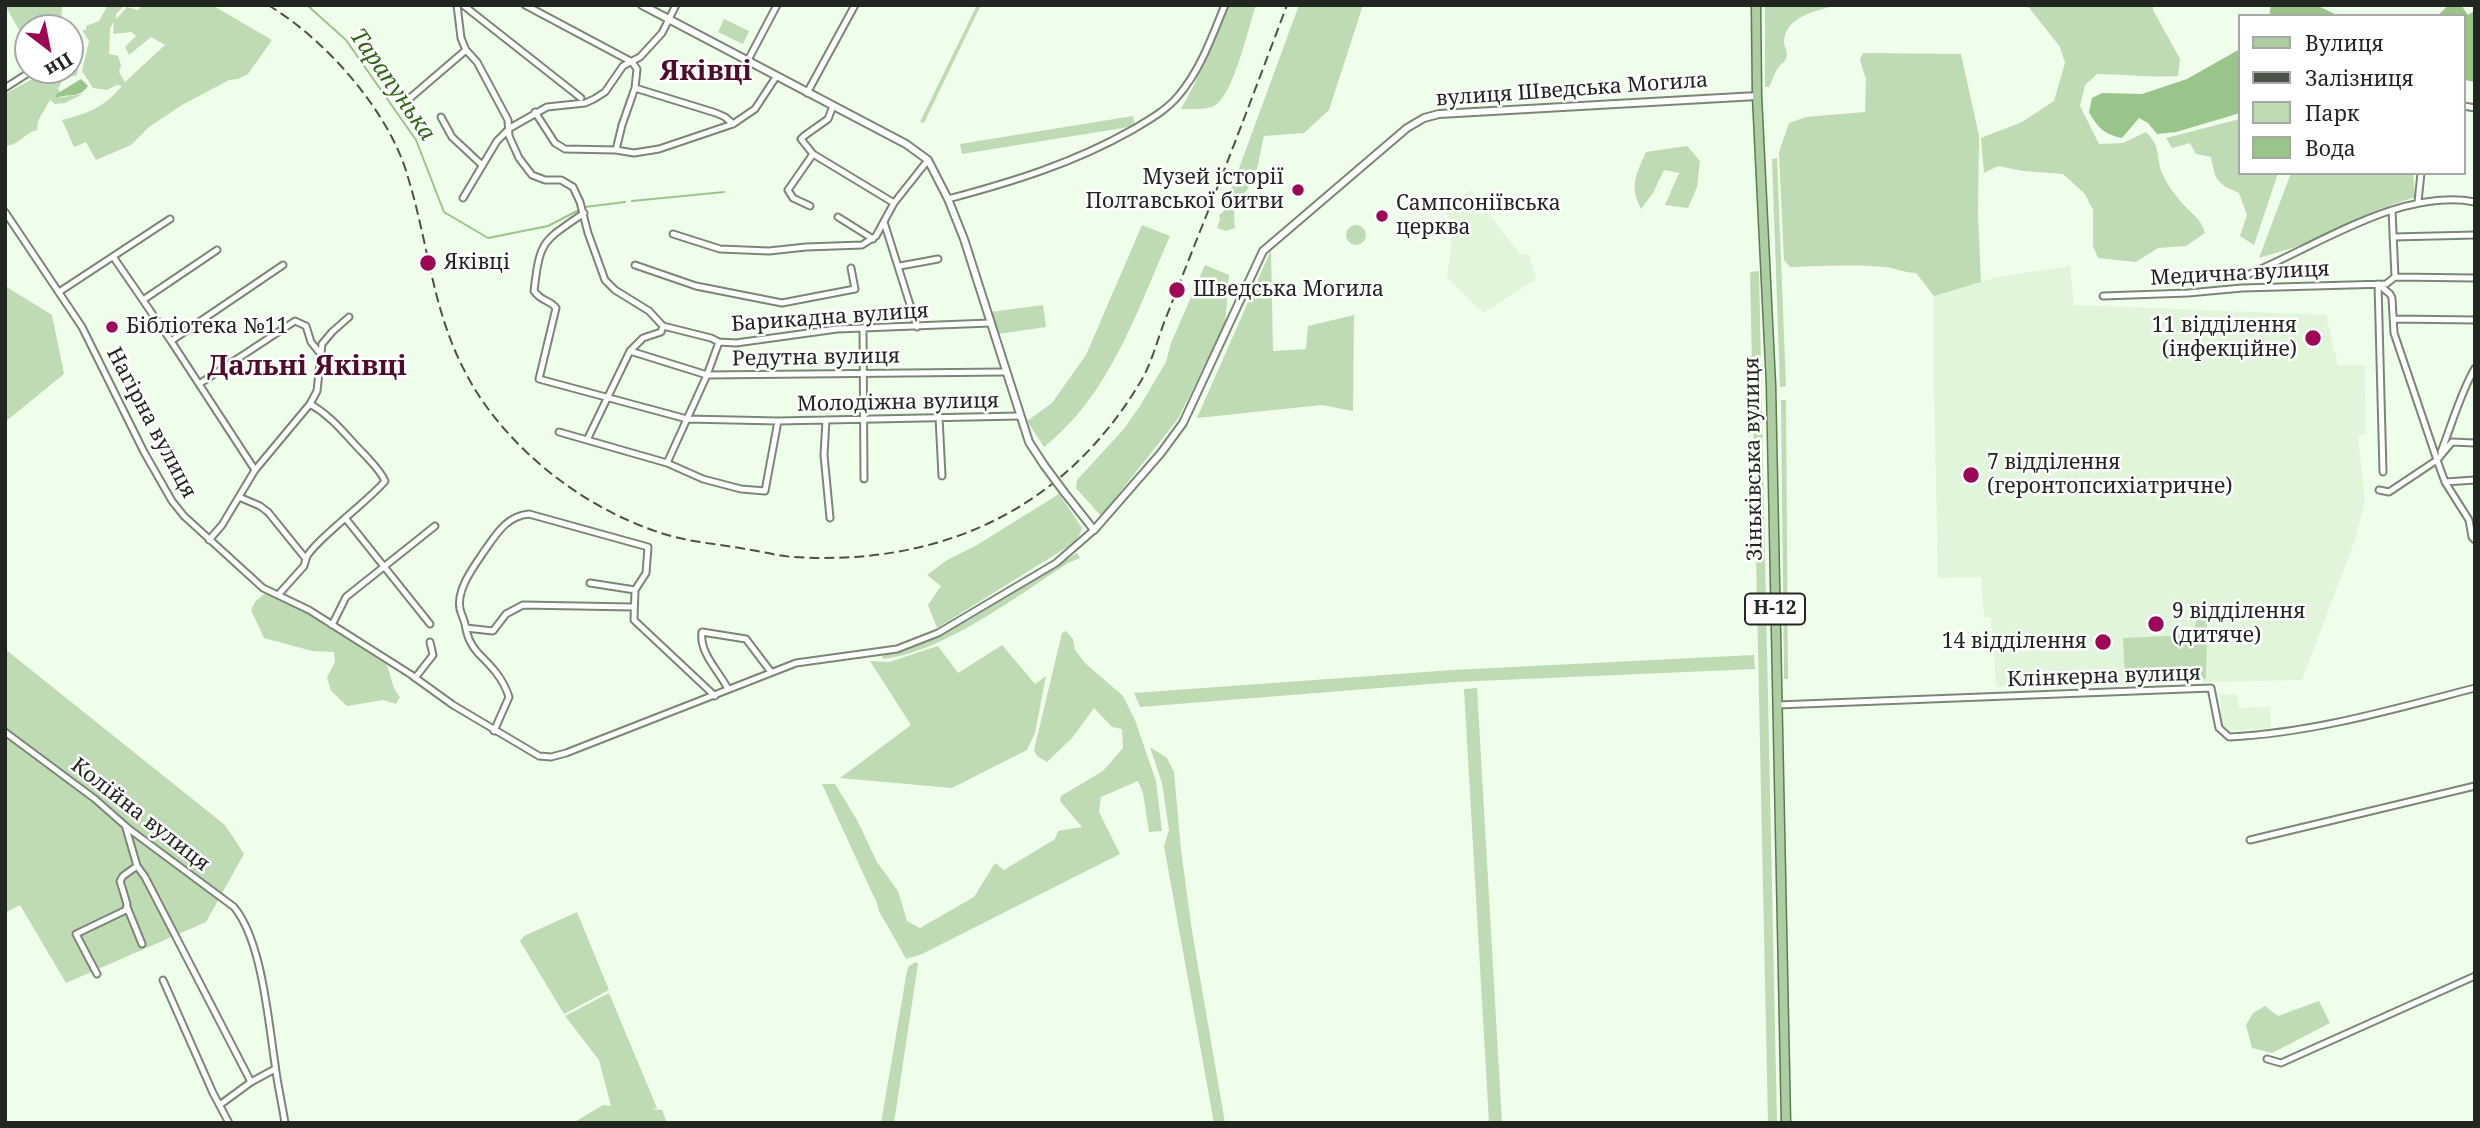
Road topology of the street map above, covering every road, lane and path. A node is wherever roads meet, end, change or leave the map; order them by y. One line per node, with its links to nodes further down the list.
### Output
1 (460, 5): 10 (street, Барикадна вулиця); 18 (street)
2 (525, 5): 11 (street)
3 (642, 5): 9 (street)
4 (676, 5): 9 (street)
5 (776, 5): 12 (street)
6 (855, 5): 15 (street)
7 (1225, 5): 30 (street)
8 (1756, 5): 16 (main road, Зіньківська вулиця / Н-12)
9 (669, 20): 11 (street); 12 (street)
10 (466, 50): 17 (street); 23 (street, Барикадна вулиця)
11 (632, 62): 14 (street); 20 (street)
12 (747, 62): 13 (street)
13 (776, 77): 15 (street); 22 (street)
14 (635, 88): 22 (street); 24 (street)
15 (807, 93): 19 (street)
16 (1757, 96): 99 (street, вулиця Шведська Могила); 117 (main road, Зіньківська вулиця / Н-12)
17 (410, 98)
18 (581, 98)
19 (832, 106): 25 (street); 26 (street)
20 (535, 111): 23 (street); 24 (street)
21 (441, 117): 27 (street)
22 (733, 124): 24 (street)
23 (510, 128): 27 (street); 37 (street, Барикадна вулиця)
24 (616, 150)
25 (813, 154): 33 (street); 34 (street)
26 (928, 160): 30 (street); 33 (street)
27 (482, 164): 29 (street)
28 (2421, 175): 31 (street)
29 (463, 198)
30 (948, 199): 62 (street)
31 (2418, 202): 32 (street); 35 (street)
32 (2475, 202)
33 (894, 204): 40 (street)
34 (810, 206)
35 (2392, 210): 43 (street); 52 (street)
36 (5, 212): 56 (street, Нагірна вулиця)
37 (584, 213): 63 (street, Барикадна вулиця); 75 (street, Молодіжна вулиця)
38 (838, 217): 44 (street)
39 (170, 219): 46 (street)
40 (884, 222): 44 (street); 50 (street)
41 (673, 234): 44 (street)
42 (2475, 235): 43 (street)
43 (2393, 237): 53 (street)
44 (873, 239)
45 (217, 250): 58 (street)
46 (114, 258): 56 (street); 58 (street)
47 (938, 259): 50 (street)
48 (283, 265): 66 (street)
49 (635, 265): 51 (street)
50 (900, 266): 64 (street)
51 (851, 268)
52 (2247, 275)
53 (2395, 278): 54 (street); 55 (street, Медична вулиця)
54 (2475, 278)
55 (2378, 285): 57 (street, Медична вулиця); 60 (street); 89 (street)
56 (60, 292): 100 (street, Нагірна вулиця)
57 (2104, 296)
58 (143, 300): 66 (street)
59 (349, 317): 69 (street)
60 (2394, 319): 61 (street); 86 (street)
61 (2475, 320)
62 (990, 323): 64 (street, Барикадна вулиця); 71 (street)
63 (663, 326): 67 (street, Барикадна вулиця); 68 (street)
64 (917, 327): 65 (street, Барикадна вулиця)
65 (863, 328): 67 (street, Барикадна вулиця); 72 (street)
66 (171, 341): 74 (street)
67 (719, 342): 73 (street)
68 (631, 351): 73 (street, Редутна вулиця); 75 (street)
69 (320, 353): 74 (street); 76 (street)
70 (2475, 368): 86 (street)
71 (1005, 372): 72 (street, Редутна вулиця); 77 (street)
72 (862, 373): 73 (street, Редутна вулиця); 79 (street)
73 (707, 375): 80 (street)
74 (199, 384): 88 (street)
75 (607, 399): 80 (street, Молодіжна вулиця); 84 (street)
76 (310, 404): 88 (street); 96 (street)
77 (1019, 416): 78 (street, Молодіжна вулиця); 99 (street, bridge)
78 (939, 417): 79 (street, Молодіжна вулиця); 90 (street)
79 (864, 418): 81 (street, Молодіжна вулиця); 91 (street)
80 (687, 419): 82 (street, Молодіжна вулиця); 87 (street)
81 (826, 420): 82 (street, Молодіжна вулиця); 97 (street)
82 (778, 421): 87 (street, Молодіжна вулиця)
83 (559, 432): 84 (street)
84 (587, 440): 87 (street)
85 (2475, 443): 86 (street)
86 (2437, 460): 93 (street); 94 (street)
87 (667, 463)
88 (255, 470): 95 (street)
89 (2383, 471)
90 (942, 476)
91 (864, 479)
92 (2475, 480): 93 (street)
93 (2445, 482): 101 (street)
94 (2379, 490)
95 (239, 497): 100 (street); 102 (street)
96 (346, 519): 102 (street); 103 (street)
97 (830, 519)
98 (435, 526): 103 (street)
99 (1094, 530): 112 (street)
100 (209, 540): 106 (street, Нагірна вулиця)
101 (2475, 540)
102 (306, 559): 106 (street)
103 (385, 565): 108 (street); 109 (street)
104 (590, 583): 105 (street)
105 (635, 590): 107 (street); 110 (street)
106 (278, 595): 109 (street, Нагірна вулиця)
107 (633, 607): 110 (street); 116 (street)
108 (430, 624)
109 (332, 625): 113 (street, Нагірна вулиця)
110 (466, 628): 118 (street)
111 (430, 642): 113 (street)
112 (771, 673): 115 (street); 115 (street)
113 (415, 678): 118 (street, Нагірна вулиця)
114 (2475, 688): 117 (street, Клінкерна вулиця)
115 (728, 689): 116 (street)
116 (715, 696): 118 (street, Нагірна вулиця)
117 (1777, 705): 135 (main road, Зіньківська вулиця / Н-12)
118 (494, 731)
119 (5, 732): 121 (street, Колійна вулиця)
120 (2475, 786): 122 (street)
121 (125, 825): 123 (street); 130 (street, Колійна вулиця)
122 (2250, 840)
123 (137, 866): 124 (street); 131 (street)
124 (127, 907): 125 (street); 126 (street)
125 (142, 944)
126 (97, 974)
127 (2475, 976): 129 (street)
128 (163, 980): 132 (street)
129 (2267, 1059)
130 (275, 1069): 131 (street); 134 (street)
131 (251, 1082): 132 (street)
132 (221, 1104): 133 (street)
133 (229, 1123)
134 (285, 1123)
135 (1786, 1123)

